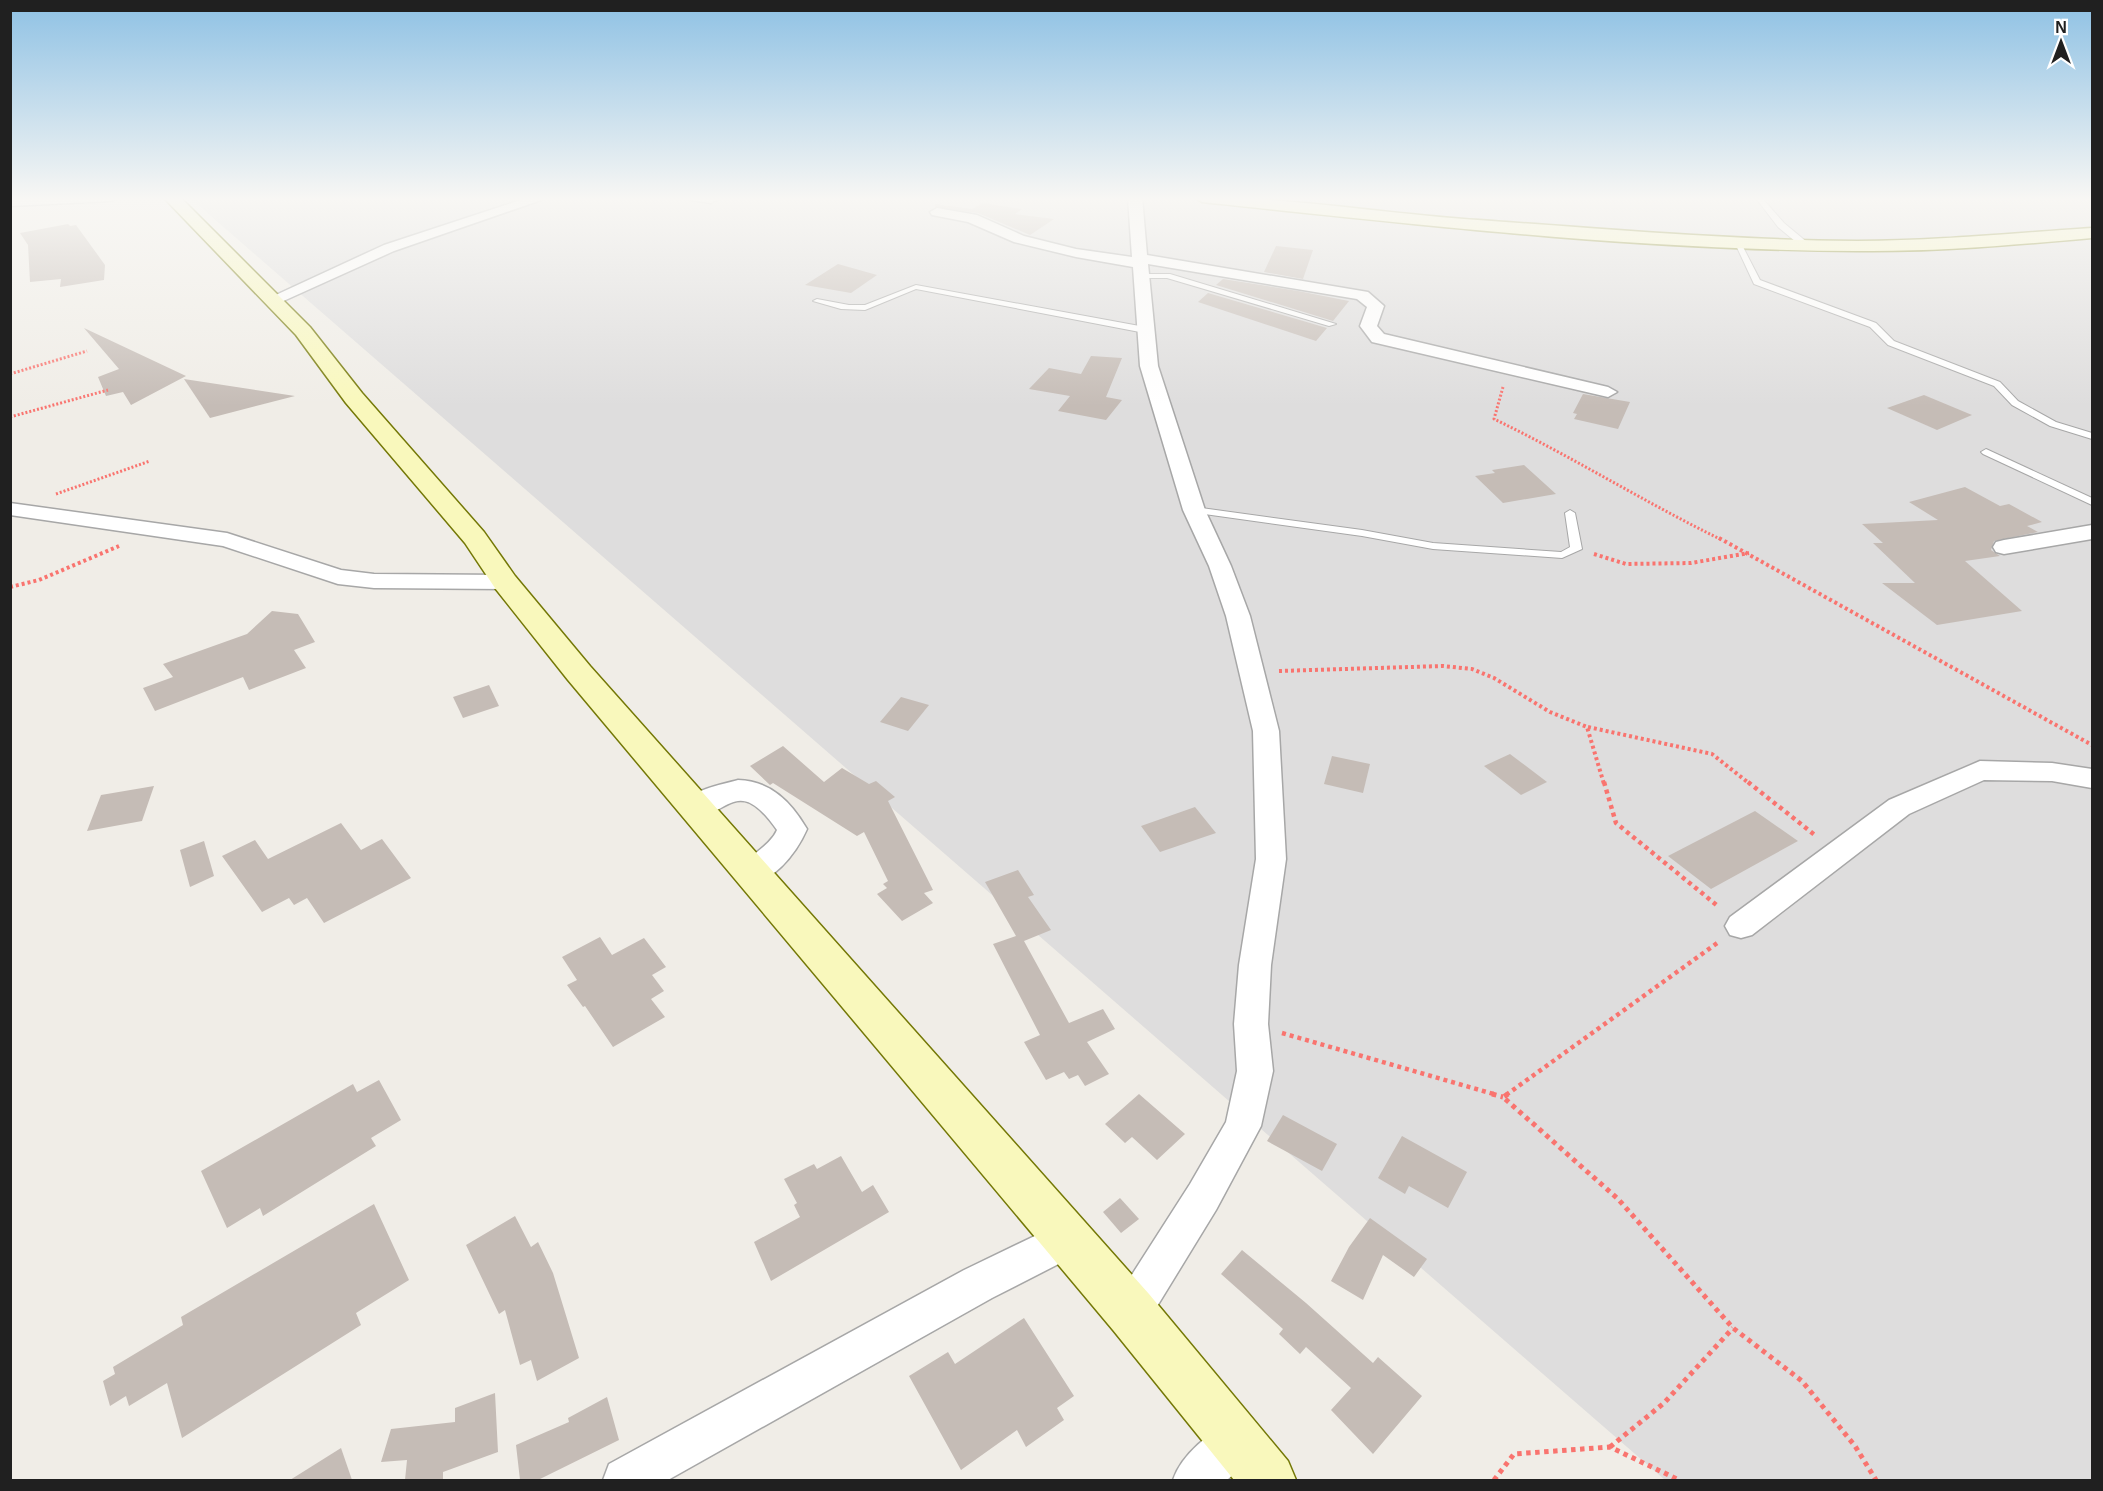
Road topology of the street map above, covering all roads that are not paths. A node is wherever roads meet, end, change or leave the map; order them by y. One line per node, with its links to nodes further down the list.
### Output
1 (240, 267): 7 (street)
2 (348, 267): 7 (street)
3 (1140, 267): 10 (street)
4 (1144, 267): 9 (lane)
5 (1152, 267): 11 (street)
6 (1749, 267): 12 (lane)
7 (273, 300): 20 (street)
8 (816, 301): 10 (lane)
9 (1332, 324)
10 (1145, 330): 16 (street)
11 (1608, 392)
12 (2092, 436)
13 (1986, 452): 14 (lane)
14 (2092, 502)
15 (17, 509): 20 (street)
16 (1194, 510): 17 (lane); 26 (street)
17 (1570, 513)
18 (2092, 532): 19 (street)
19 (2004, 547)
20 (505, 582): 22 (street)
21 (2092, 778): 24 (street)
22 (694, 807): 23 (street); 23 (street)
23 (752, 873): 25 (street)
24 (1741, 926)
25 (1068, 1239): 26 (street); 28 (street)
26 (1131, 1312): 27 (street)
27 (1236, 1442): 29 (street); 30 (street)
28 (625, 1480)
29 (1196, 1480)
30 (1269, 1480)

